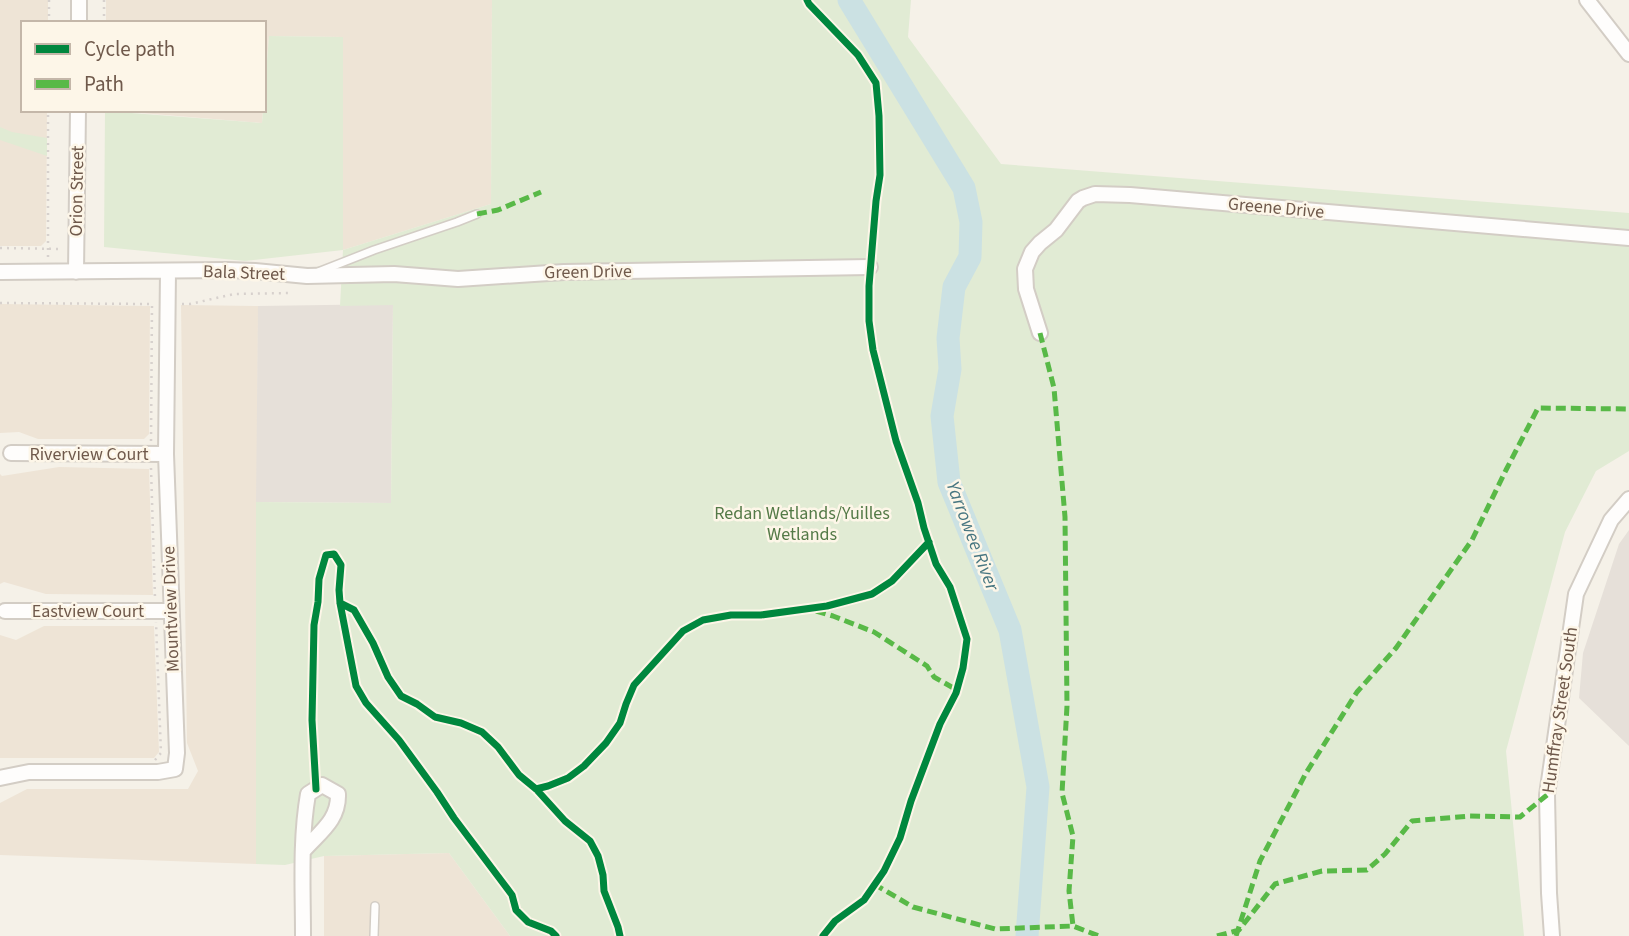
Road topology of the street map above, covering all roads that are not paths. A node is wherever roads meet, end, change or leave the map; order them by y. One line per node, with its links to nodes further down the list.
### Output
1 (79, 0): 3 (street)
2 (1587, 0): 4 (street)
3 (79, 21)
4 (1629, 54)
5 (78, 112): 10 (street, Orion Street)
6 (477, 214): 12 (lane, Bala Street)
7 (1629, 238): 13 (street, Greene Drive)
8 (870, 267): 12 (street, Green Drive)
9 (0, 272): 10 (street, Bala Street)
10 (76, 272): 11 (street, Bala Street)
11 (168, 272): 12 (street, Bala Street); 15 (street, Mountview Drive)
12 (307, 276)
13 (1040, 332)
14 (11, 453): 15 (street, Riverview Court)
15 (159, 454): 18 (street, Mountview Drive)
16 (1629, 499): 24 (street, Humffray Street South)
17 (5, 611): 18 (street, Eastview Court)
18 (172, 611): 19 (street, Mountview Drive)
19 (0, 778)
20 (304, 850): 22 (street)
21 (375, 906): 23 (lane)
22 (303, 936)
23 (374, 936)
24 (1552, 936)

